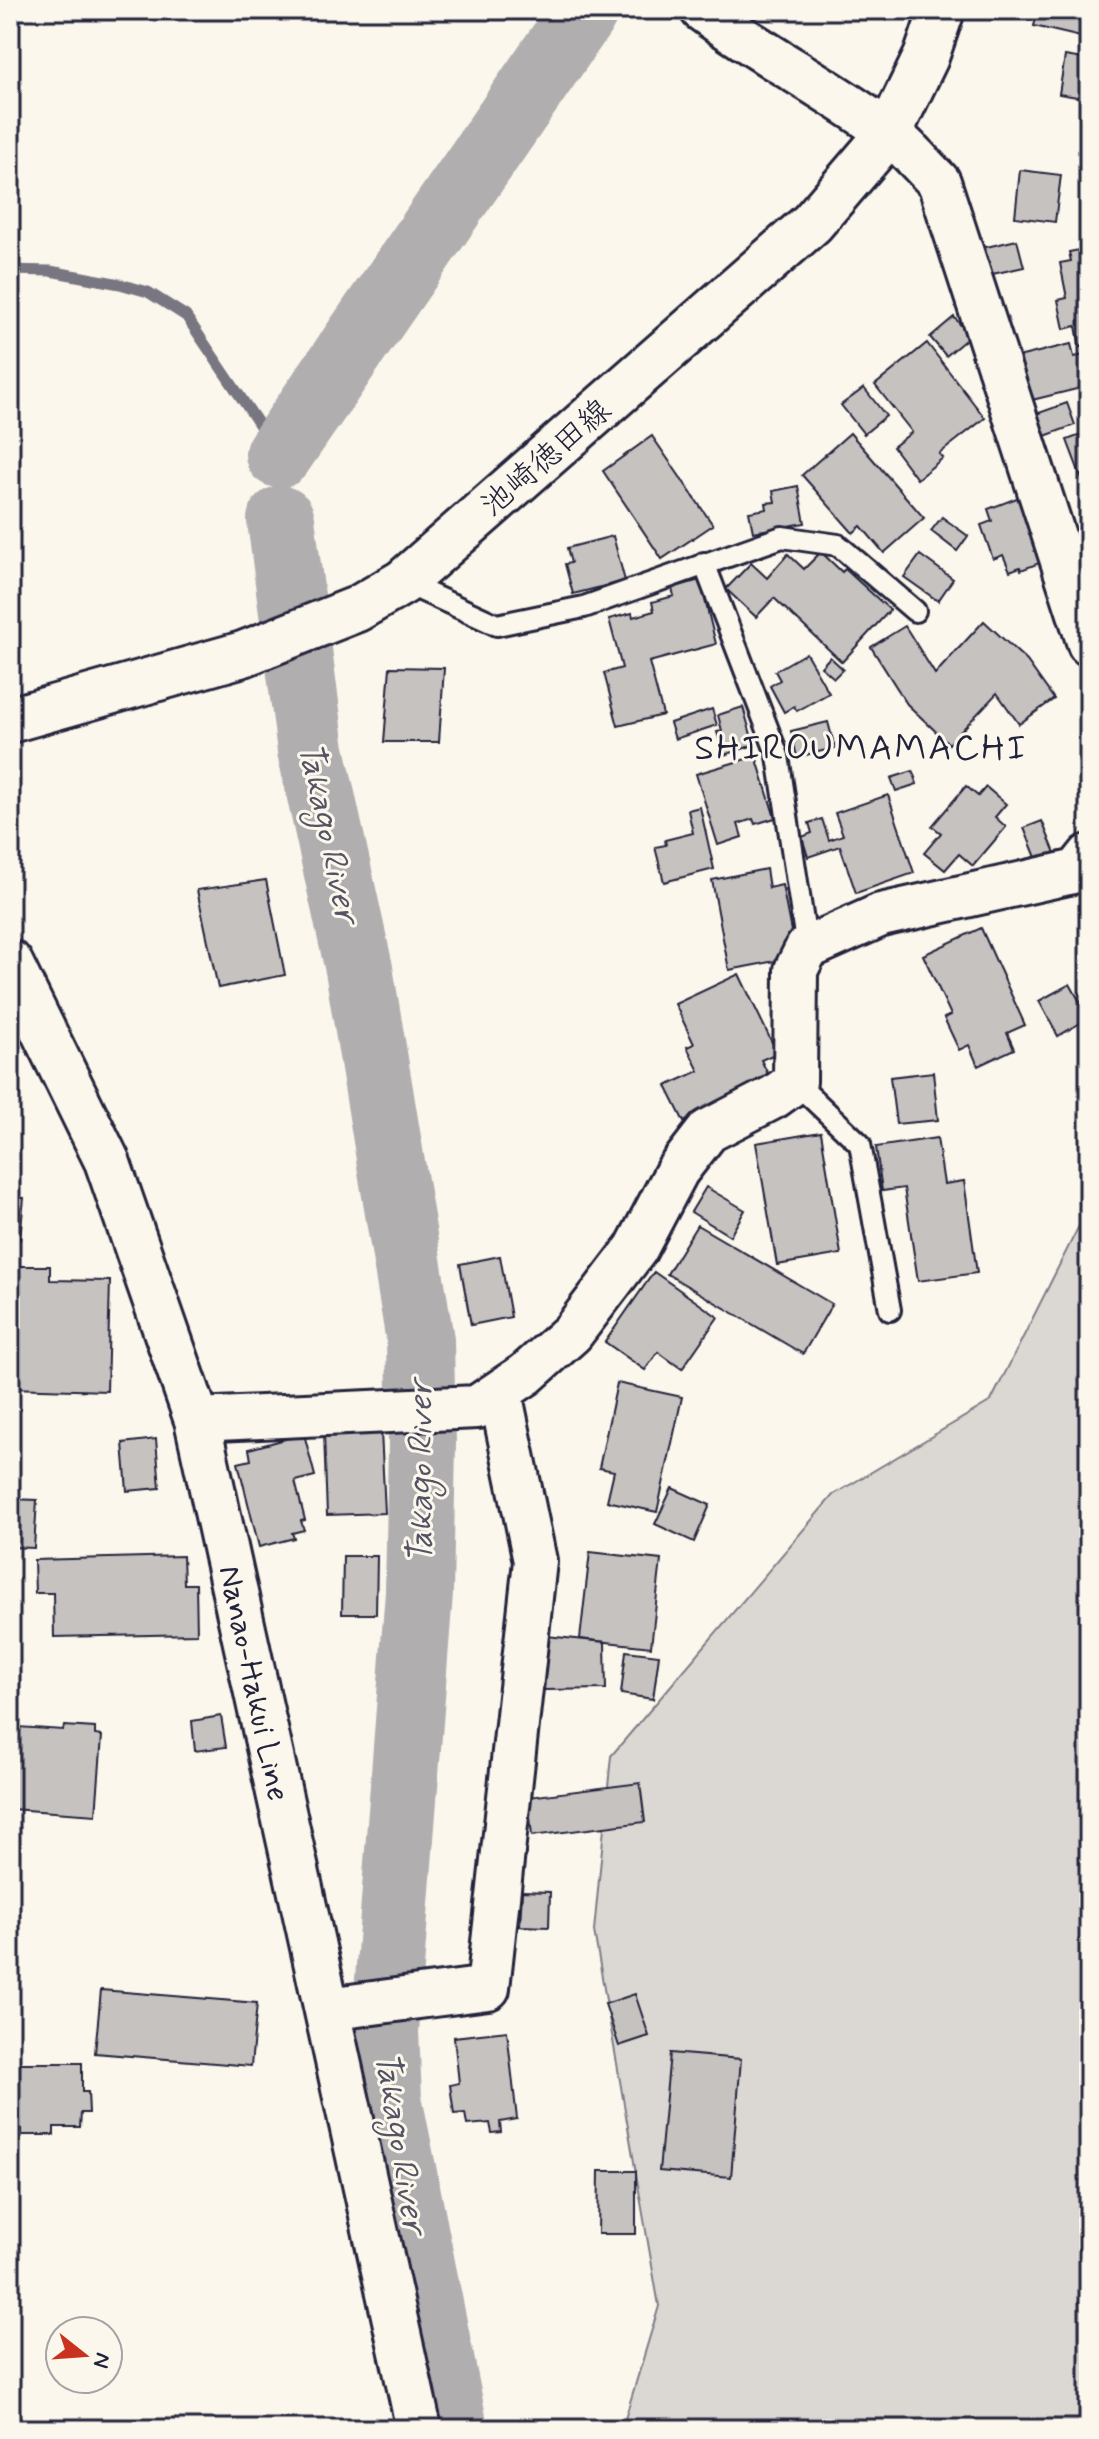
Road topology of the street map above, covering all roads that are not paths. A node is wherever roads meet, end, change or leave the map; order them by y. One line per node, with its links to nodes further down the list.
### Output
1 (702, 10): 3 (street)
2 (942, 10): 3 (main road, 池崎徳田線)
3 (889, 133): 5 (main road, 池崎徳田線); 7 (street)
4 (704, 563): 5 (lane); 6 (lane); 10 (lane)
5 (403, 582): 8 (main road, 池崎徳田線)
6 (915, 611)
7 (1089, 644)
8 (10, 720)
9 (1089, 856): 10 (street)
10 (807, 948): 12 (street)
11 (10, 963): 15 (main road, Nanao-Hakui Line)
12 (795, 1082): 13 (lane); 14 (street)
13 (890, 1310)
14 (500, 1392): 15 (street); 16 (street)
15 (197, 1420): 16 (main road, Nanao-Hakui Line)
16 (328, 2008): 17 (main road, Nanao-Hakui Line)
17 (419, 2429)

